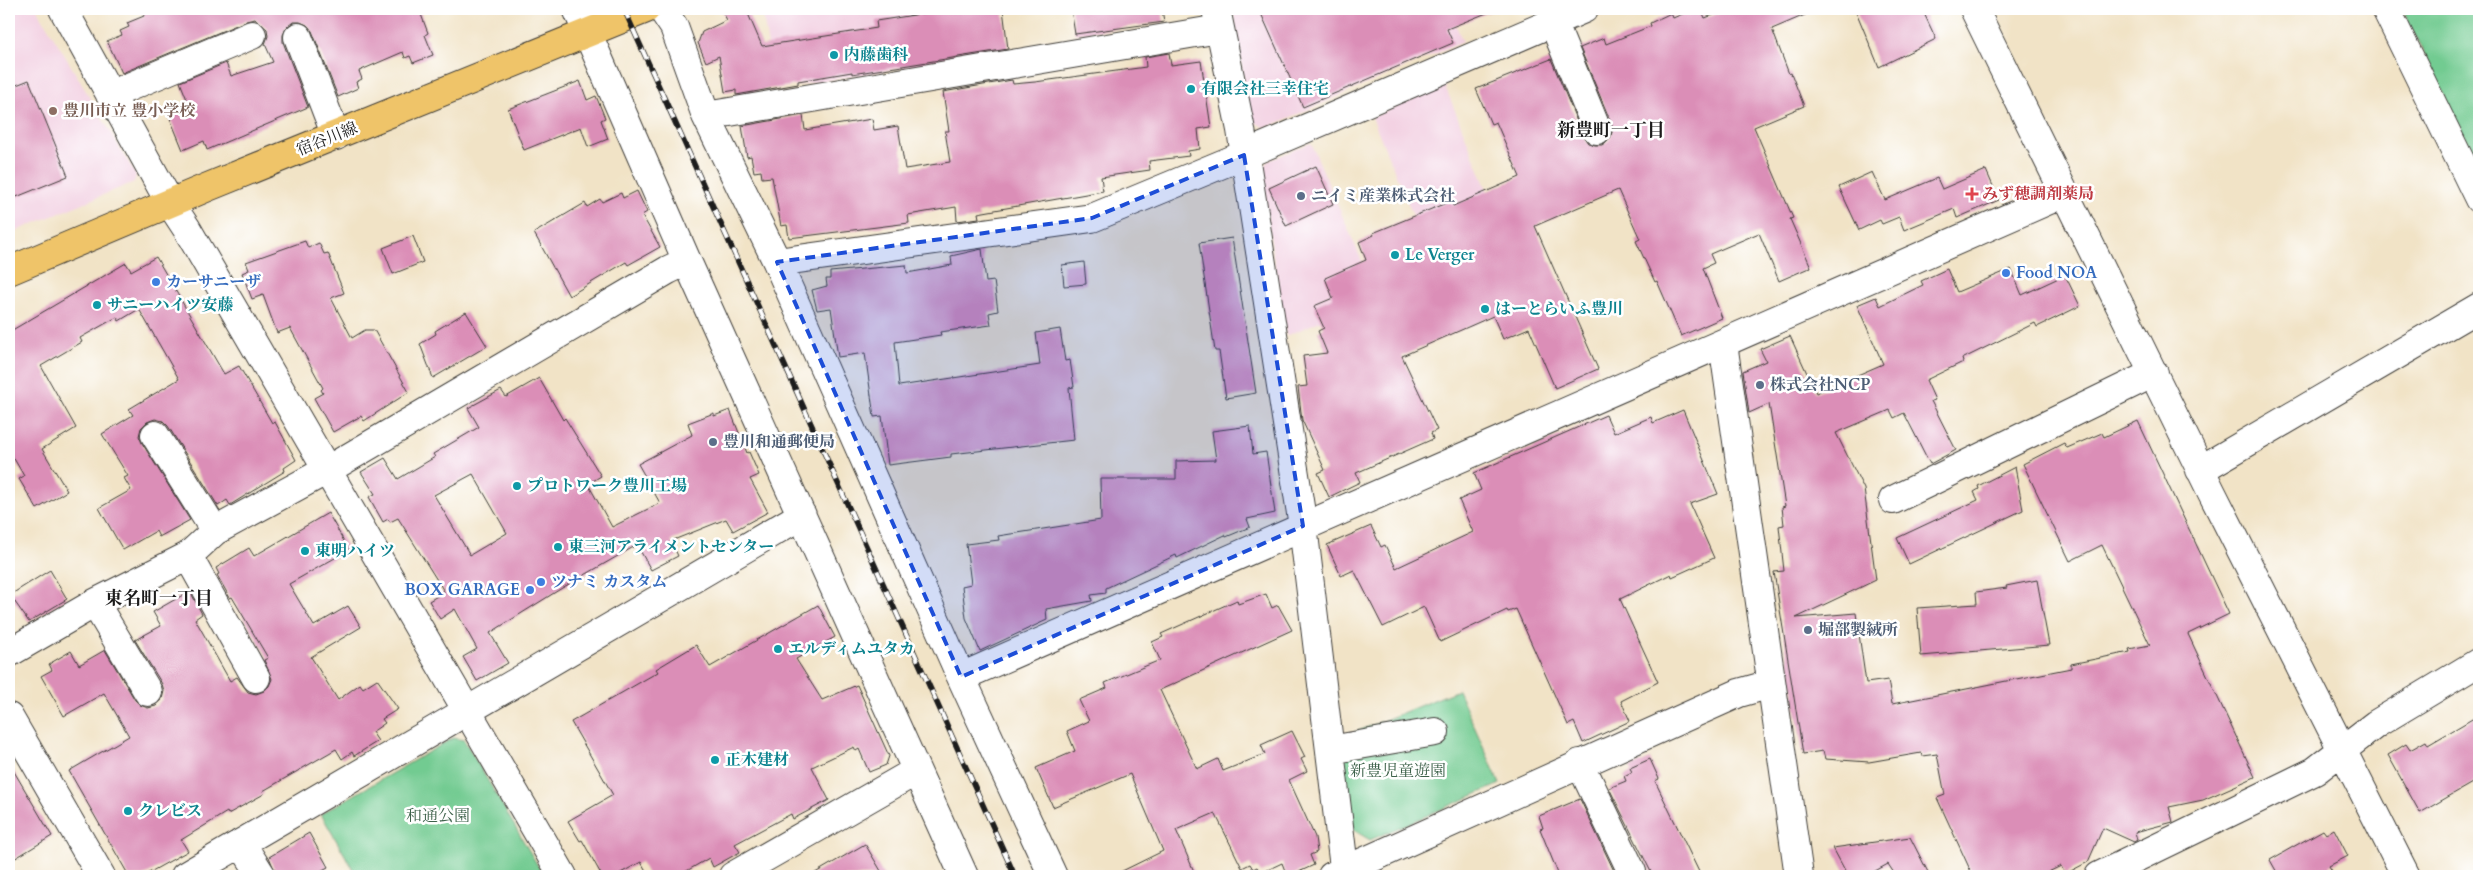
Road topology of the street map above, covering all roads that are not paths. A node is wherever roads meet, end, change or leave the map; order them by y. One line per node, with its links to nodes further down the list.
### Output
1 (63, 9): 12 (street)
2 (646, 9): 8 (main road, 宿谷川線)
3 (662, 9): 13 (street)
4 (1584, 9): 9 (street)
5 (1974, 9): 17 (street)
6 (2386, 9): 18 (street)
7 (1217, 19): 13 (street); 16 (street)
8 (582, 21): 15 (main road, 宿谷川線); 20 (street)
9 (1553, 22): 14 (street); 16 (street)
10 (252, 35): 12 (street)
11 (298, 38): 15 (street)
12 (110, 95): 19 (street)
13 (706, 116): 21 (street)
14 (1597, 130)
15 (336, 136): 19 (main road, 宿谷川線)
16 (1244, 155): 21 (street); 31 (street)
17 (2065, 193): 24 (street); 25 (street)
18 (2479, 199)
19 (170, 203): 22 (main road, 宿谷川線); 27 (street)
20 (687, 262): 27 (street); 30 (street)
21 (777, 262): 38 (street)
22 (9, 272)
23 (2479, 307): 28 (street)
24 (1723, 343): 31 (street); 39 (street)
25 (2154, 373): 28 (street); 29 (street)
26 (154, 435): 32 (street)
27 (329, 469): 32 (street); 41 (street)
28 (2200, 470): 44 (street)
29 (1893, 500)
30 (802, 515): 41 (street); 47 (street)
31 (1303, 526): 38 (street); 45 (street)
32 (214, 531): 33 (street)
33 (188, 556): 34 (street); 37 (street)
34 (95, 603): 35 (street); 40 (street)
35 (9, 653)
36 (2479, 662): 44 (street)
37 (256, 678)
38 (961, 678): 57 (street)
39 (1771, 684): 46 (street); 58 (street)
40 (148, 692)
41 (468, 712): 48 (street); 54 (street)
42 (9, 717): 51 (street)
43 (1435, 732): 45 (street)
44 (2341, 749): 59 (street); 60 (street)
45 (1330, 750): 50 (street)
46 (1580, 763): 49 (street); 50 (street)
47 (916, 771): 55 (street); 56 (street)
48 (241, 843): 52 (street); 53 (street)
49 (1632, 872)
50 (1340, 875)
51 (101, 876)
52 (185, 876)
53 (262, 876)
54 (563, 876)
55 (733, 876)
56 (964, 876)
57 (1053, 876)
58 (1799, 876)
59 (2100, 876)
60 (2406, 876)

